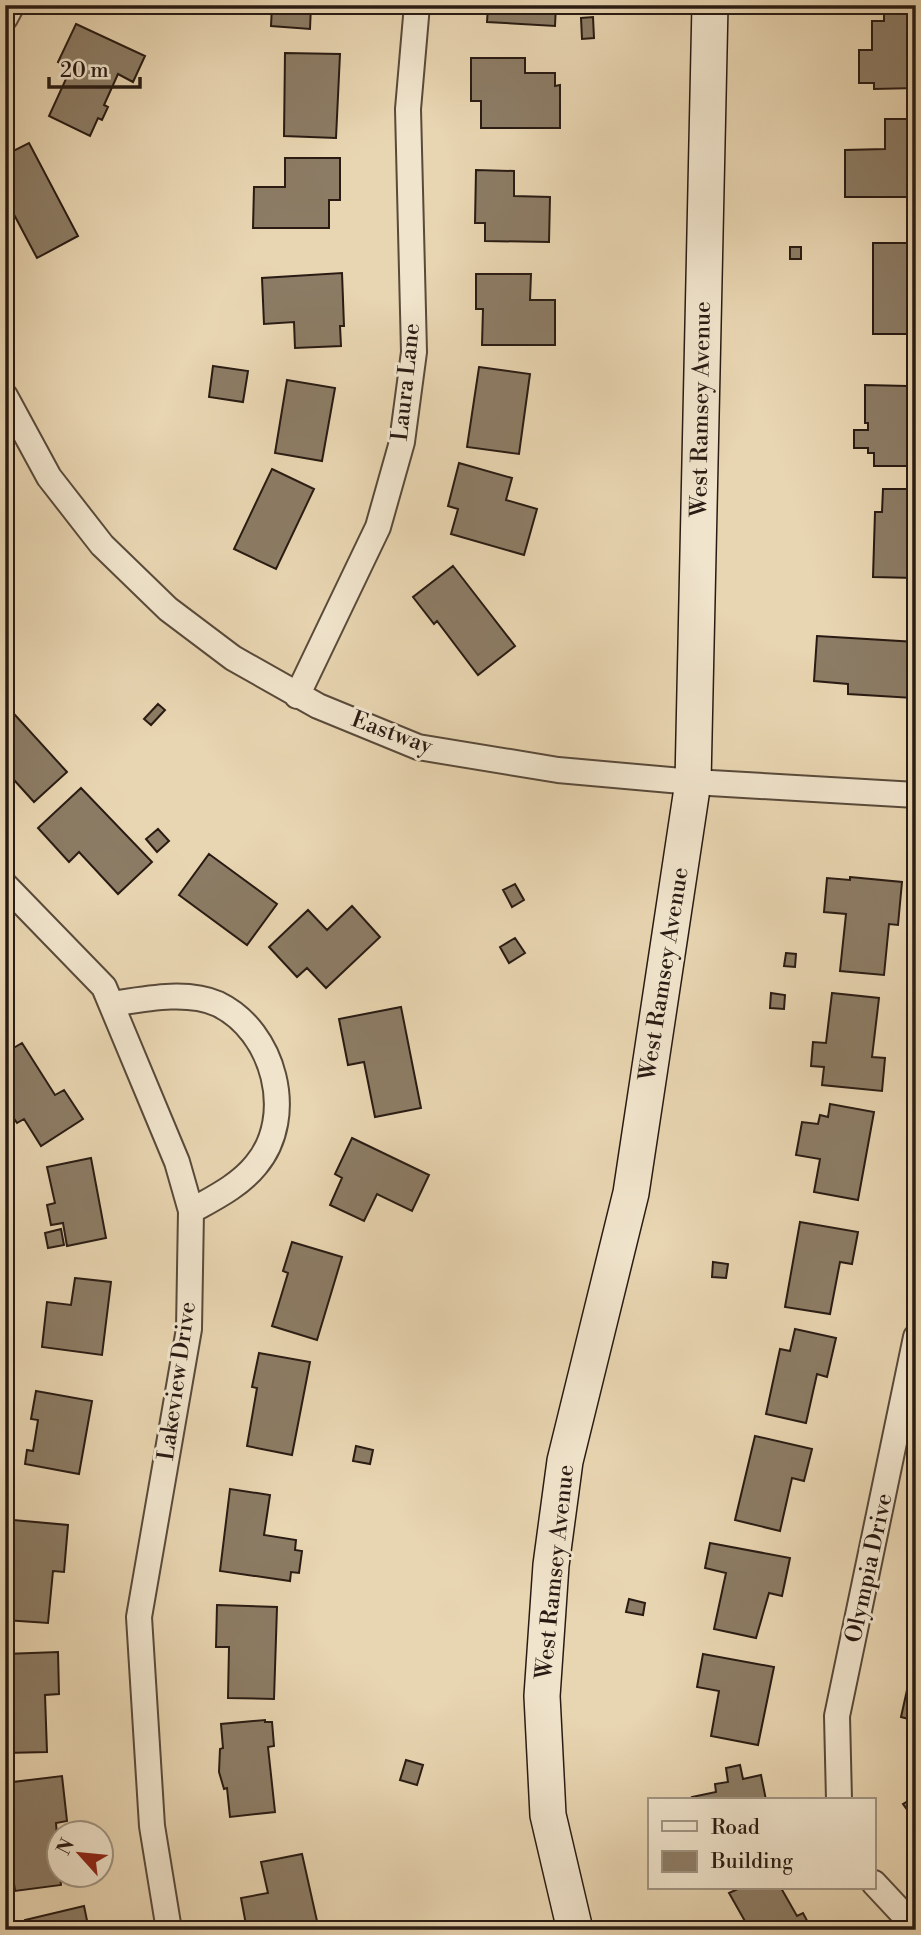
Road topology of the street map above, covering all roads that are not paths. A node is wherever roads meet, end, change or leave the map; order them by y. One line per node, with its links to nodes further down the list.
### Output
1 (12, 5): 4 (street)
2 (417, 5): 6 (street, Laura Lane)
3 (710, 5): 7 (street, West Ramsey Avenue)
4 (5, 18)
5 (5, 396): 6 (street, Eastway)
6 (297, 696): 7 (street, Eastway)
7 (693, 782): 8 (street, Eastway); 17 (street, West Ramsey Avenue)
8 (916, 795)
9 (5, 885): 10 (street, Lakeview Drive)
10 (113, 1004): 11 (street, Lakeview Drive); 11 (street)
11 (191, 1211): 16 (street, Lakeview Drive)
12 (916, 1337): 13 (street, Olympia Drive)
13 (839, 1798)
14 (876, 1885): 15 (street)
15 (916, 1928)
16 (169, 1930)
17 (575, 1930)

